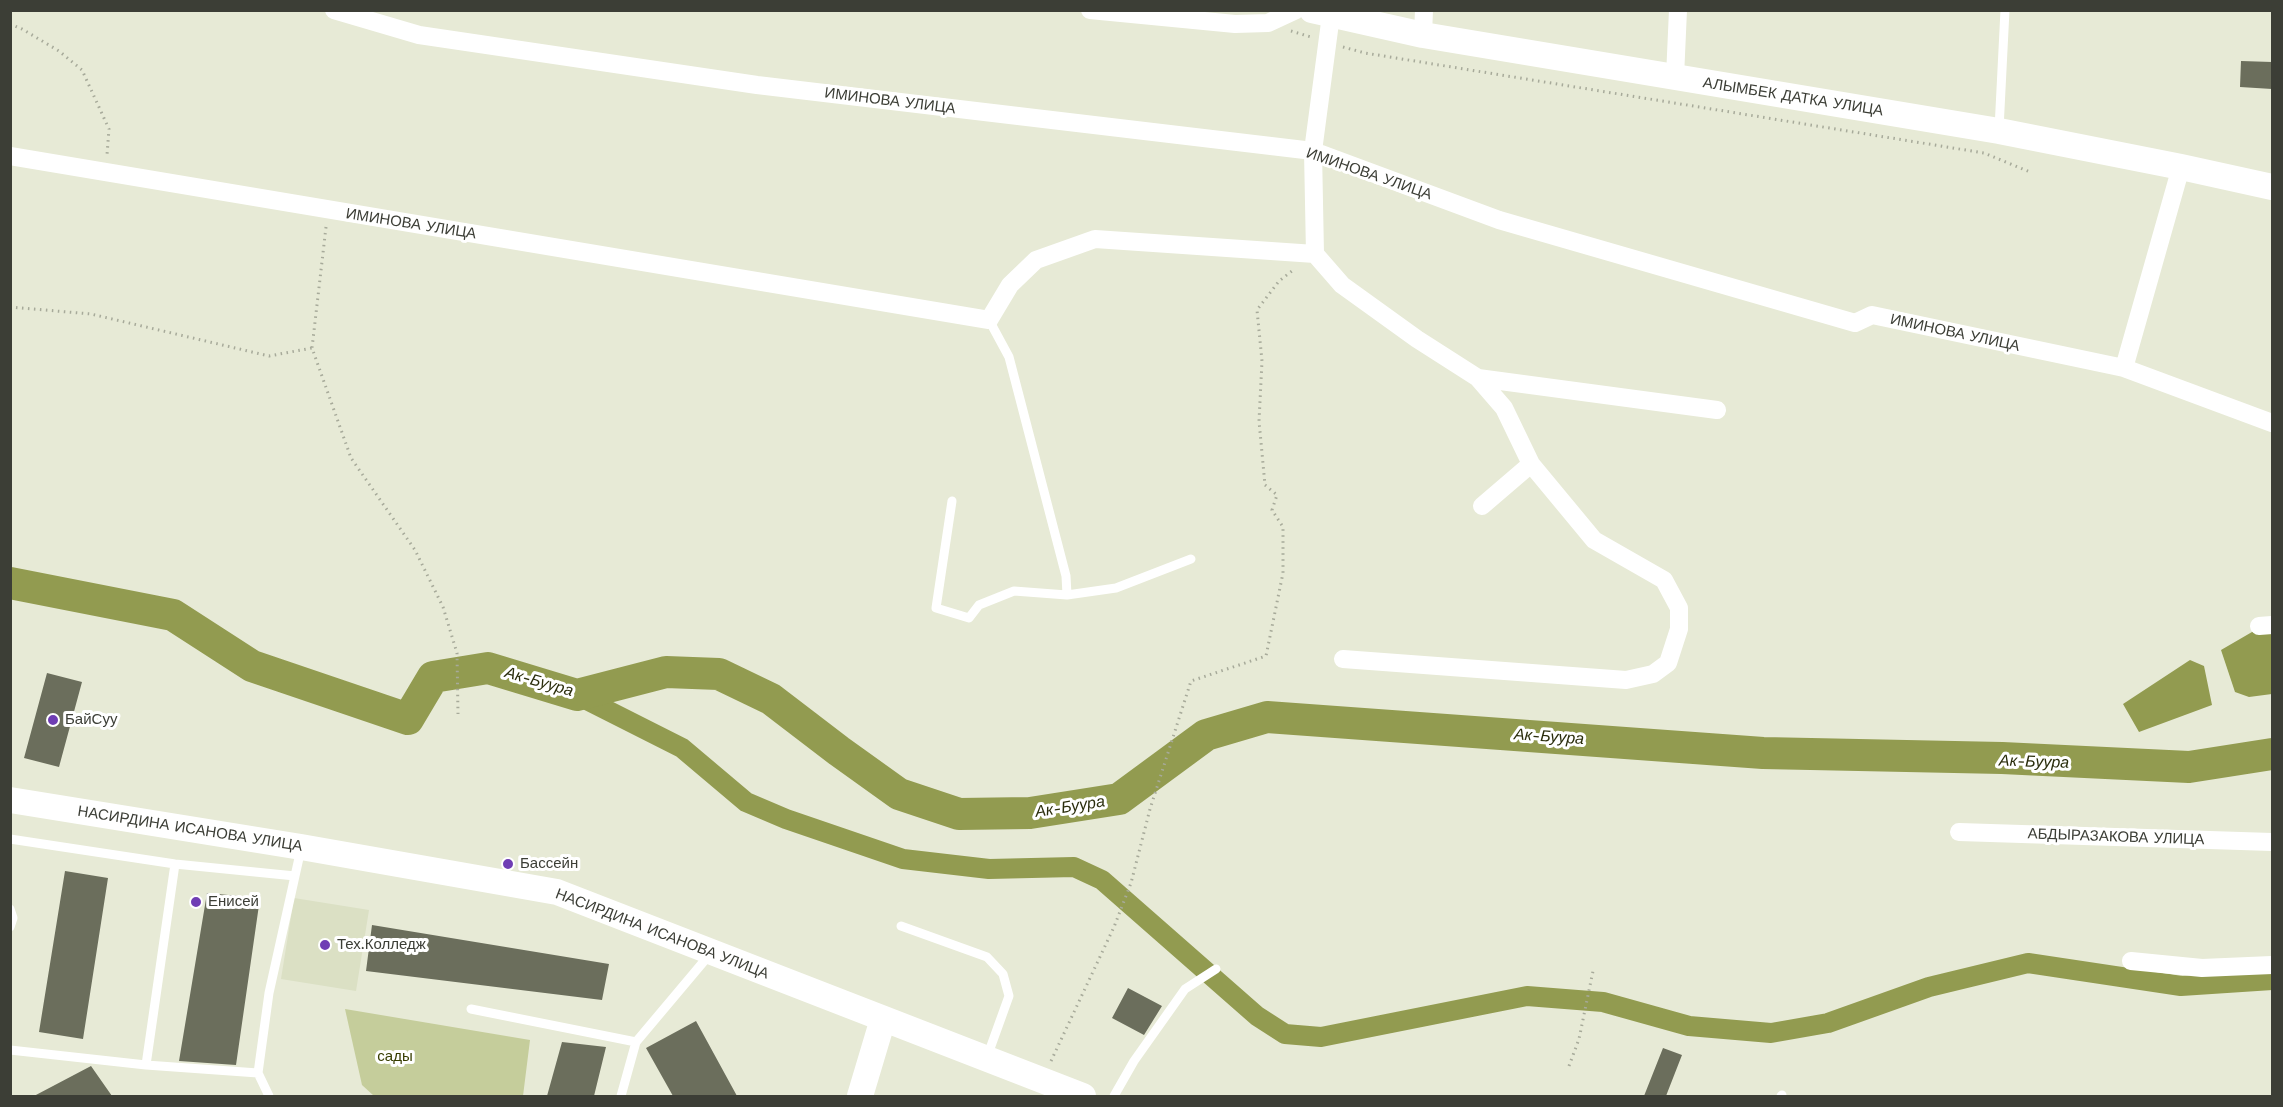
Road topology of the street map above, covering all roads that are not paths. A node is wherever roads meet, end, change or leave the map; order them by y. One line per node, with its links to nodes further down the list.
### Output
1 (334, 10): 10 (street, ИМИНОВА УЛИЦА)
2 (1090, 10): 3 (street)
3 (1296, 10)
4 (1678, 10): 8 (street)
5 (2005, 10): 9 (lane)
6 (1322, 13): 7 (main road, АЛЫМБЕК ДАТКА УЛИЦА); 10 (street)
7 (1424, 23): 8 (main road, АЛЫМБЕК ДАТКА УЛИЦА)
8 (1675, 77): 9 (main road, АЛЫМБЕК ДАТКА УЛИЦА)
9 (1999, 131): 12 (main road, АЛЫМБЕК ДАТКА УЛИЦА)
10 (1313, 151): 14 (street); 16 (street, ИМИНОВА УЛИЦА)
11 (10, 156): 15 (street, ИМИНОВА УЛИЦА)
12 (2181, 166): 13 (main road, АЛЫМБЕК ДАТКА УЛИЦА); 16 (street)
13 (2272, 187)
14 (1315, 254): 15 (street); 17 (street)
15 (989, 320): 24 (lane)
16 (2124, 368): 19 (street, ИМИНОВА УЛИЦА)
17 (1478, 378): 18 (street); 20 (street)
18 (1717, 410)
19 (2272, 423)
20 (1531, 464): 22 (street); 25 (street)
21 (952, 501): 24 (lane)
22 (1482, 506)
23 (1191, 559): 24 (lane)
24 (1067, 595)
25 (1343, 659)
26 (10, 800): 30 (main road, НАСИРДИНА ИСАНОВА УЛИЦА)
27 (1959, 832): 29 (street, АБДЫРАЗАКОВА УЛИЦА)
28 (10, 839): 31 (lane)
29 (2272, 842)
30 (301, 846): 32 (lane); 36 (main road, НАСИРДИНА ИСАНОВА УЛИЦА)
31 (175, 864): 32 (lane); 45 (lane)
32 (295, 876): 46 (lane)
33 (10, 909): 35 (lane)
34 (901, 926): 44 (lane)
35 (10, 927)
36 (712, 952): 41 (main road, НАСИРДИНА ИСАНОВА УЛИЦА); 42 (lane)
37 (2131, 962): 38 (street)
38 (2272, 965)
39 (1216, 969): 51 (lane)
40 (471, 1010): 42 (lane)
41 (884, 1019): 44 (main road, НАСИРДИНА ИСАНОВА УЛИЦА); 49 (main road)
42 (636, 1042): 48 (lane)
43 (10, 1050): 45 (lane)
44 (986, 1059): 50 (main road, НАСИРДИНА ИСАНОВА УЛИЦА)
45 (146, 1065): 46 (lane)
46 (258, 1073): 47 (lane)
47 (269, 1096)
48 (621, 1096)
49 (860, 1096)
50 (1078, 1096)
51 (1114, 1096)

